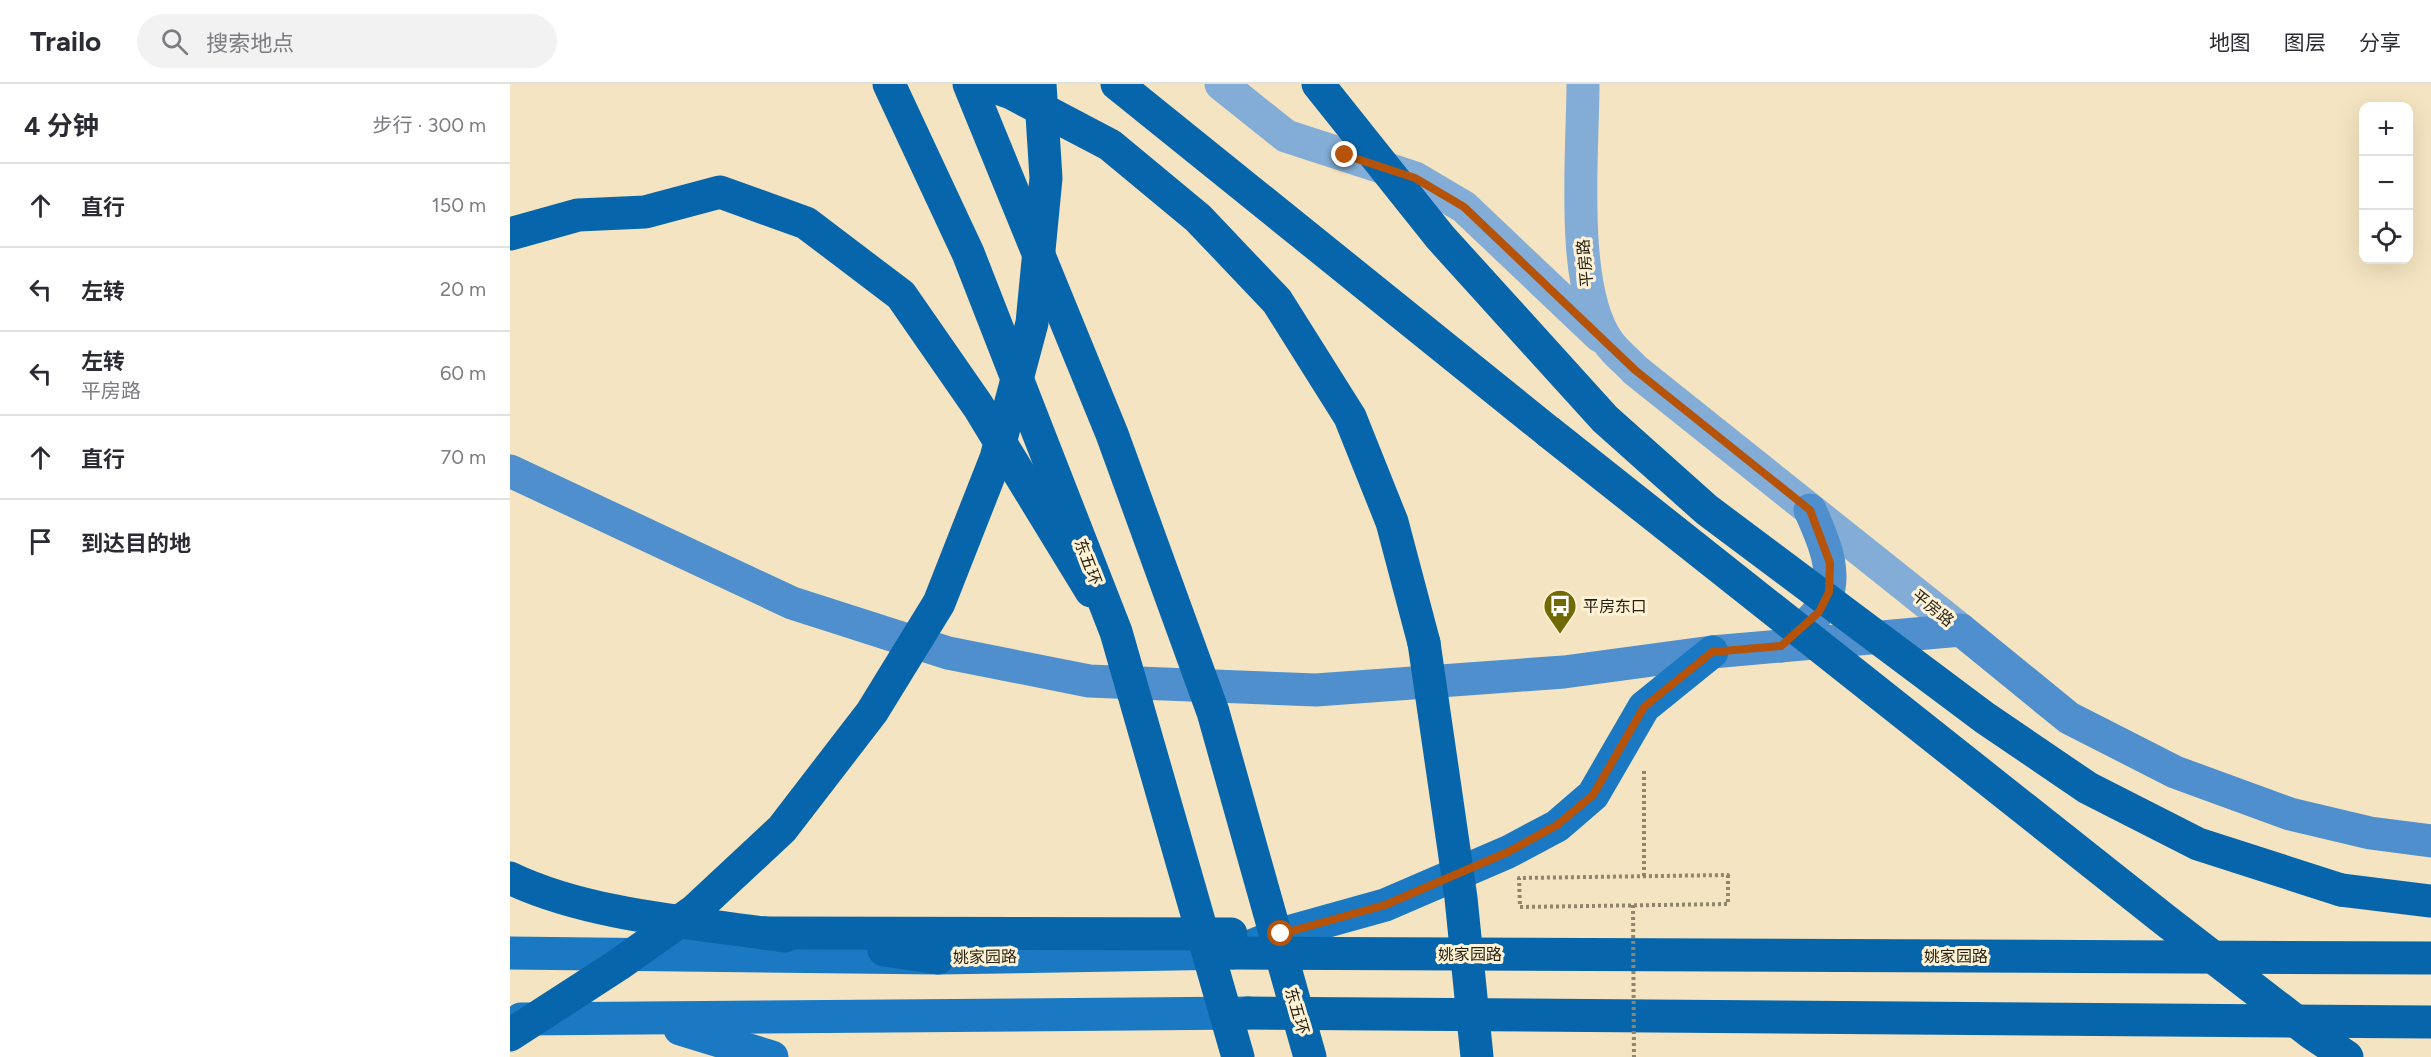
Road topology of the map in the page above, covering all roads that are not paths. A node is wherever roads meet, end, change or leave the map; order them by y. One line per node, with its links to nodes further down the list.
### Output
1 (889, 84): 14 (highway, 东五环, bridge)
2 (969, 84): 33 (highway, 东五环, bridge)
3 (985, 84): 34 (highway, bridge)
4 (1040, 84): 30 (highway, bridge)
5 (1117, 84): 35 (highway, bridge)
6 (1221, 84): 10 (street)
7 (1318, 84): 19 (highway, bridge)
8 (1583, 84): 10 (street, 平房路)
9 (510, 234): 14 (highway, bridge)
10 (1608, 343): 12 (street, 平房路)
11 (510, 471): 16 (street)
12 (1810, 510): 13 (street, 平房路); 15 (street)
13 (1960, 630): 15 (street); 17 (street)
14 (1116, 632): 32 (highway, 东五环, bridge)
15 (1781, 646): 16 (street)
16 (1712, 652): 21 (main road)
17 (2431, 841)
18 (510, 878): 20 (highway)
19 (2431, 901)
20 (765, 933): 21 (highway); 24 (highway)
21 (1281, 934): 23 (main road)
22 (510, 952): 24 (main road, 姚家园路)
23 (1233, 953): 24 (main road, 姚家园路); 25 (highway, 姚家园路)
24 (938, 958)
25 (2431, 958)
26 (1248, 1013): 28 (main road); 29 (highway)
27 (510, 1018): 28 (main road)
28 (649, 1019): 31 (main road)
29 (2431, 1022)
30 (510, 1035)
31 (772, 1057)
32 (1238, 1057)
33 (1310, 1057)
34 (1477, 1057)
35 (2347, 1057)

